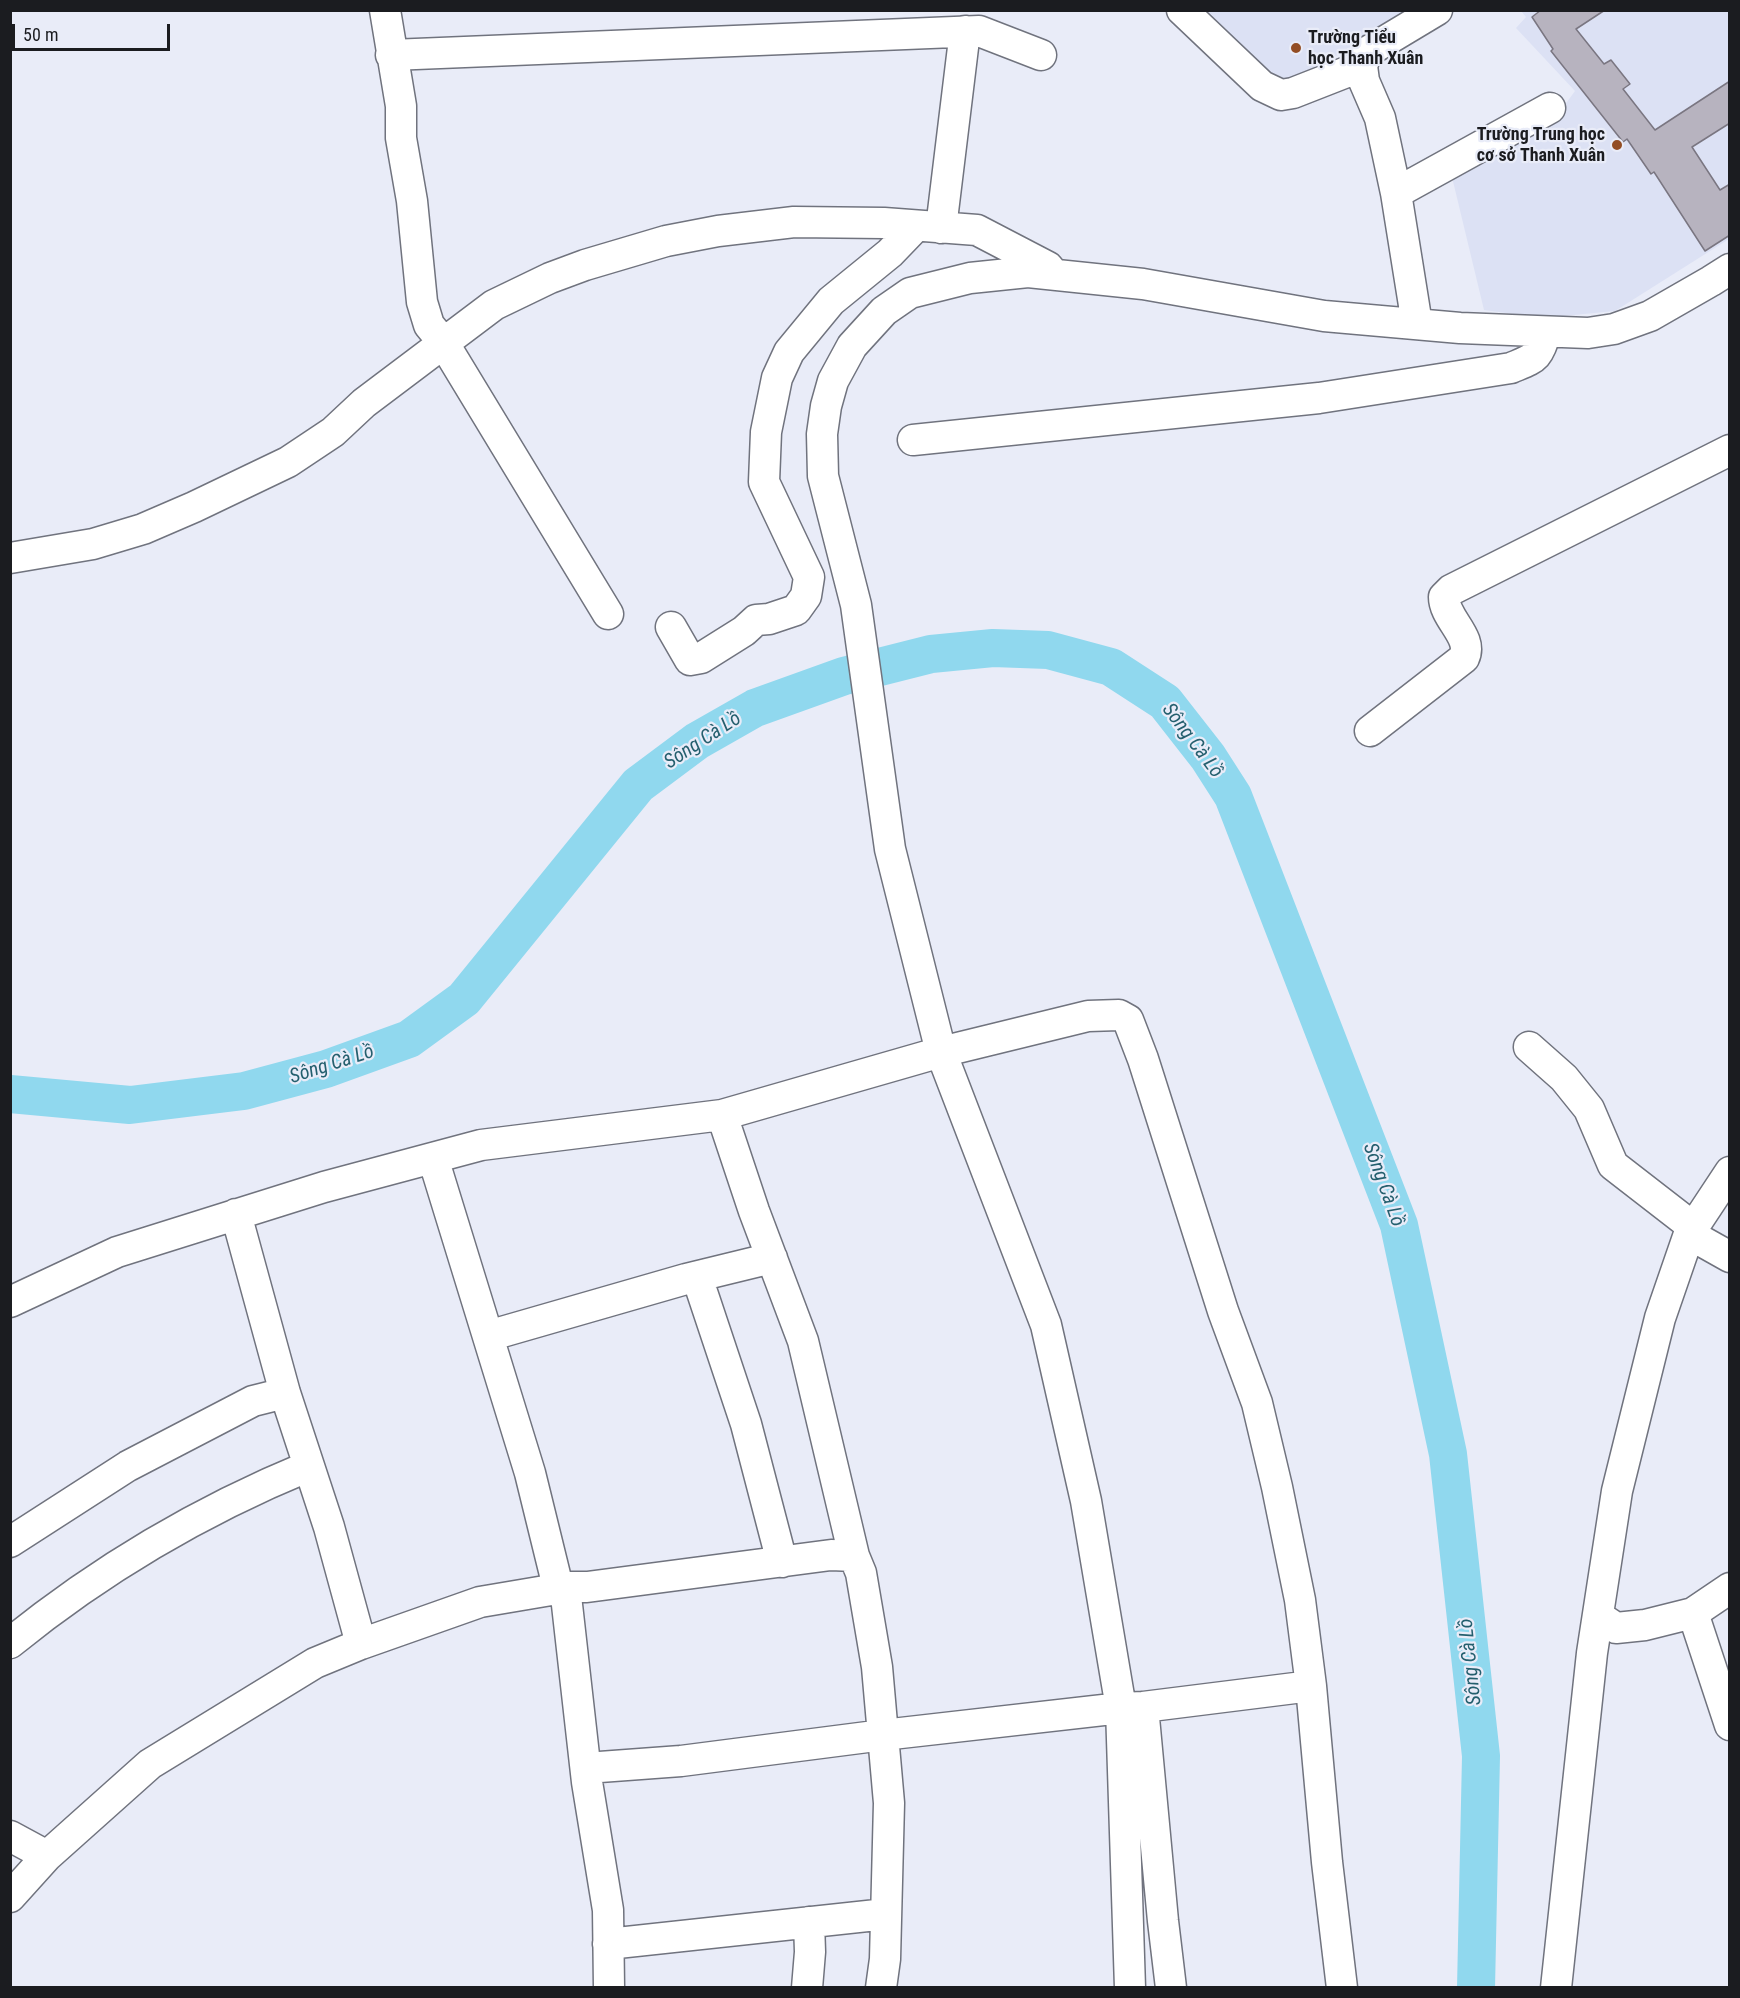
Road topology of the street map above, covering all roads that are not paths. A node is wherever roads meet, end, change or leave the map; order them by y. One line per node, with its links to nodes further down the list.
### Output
1 (385, 10): 5 (street)
2 (1182, 10): 7 (street)
3 (1437, 10): 7 (street)
4 (965, 31): 5 (street); 6 (street); 10 (street)
5 (391, 55): 15 (street)
6 (1041, 55)
7 (1362, 66): 9 (street)
8 (1550, 108): 9 (street)
9 (1396, 193): 13 (street)
10 (929, 227): 12 (street); 15 (street); 20 (street)
11 (1730, 268): 14 (street)
12 (1055, 275): 13 (street); 23 (street)
13 (1417, 324): 14 (street)
14 (1546, 332): 16 (street)
15 (443, 342): 18 (street); 19 (street)
16 (913, 440)
17 (1730, 450): 21 (street)
18 (10, 558)
19 (608, 614)
20 (671, 627)
21 (1370, 731)
22 (1529, 1047): 28 (street)
23 (941, 1052): 24 (street); 45 (street); 46 (street)
24 (722, 1115): 25 (street); 30 (street)
25 (433, 1158): 27 (street); 33 (street)
26 (1730, 1172): 28 (street)
27 (236, 1214): 32 (street); 34 (street)
28 (1691, 1230): 29 (street); 42 (street)
29 (1730, 1257)
30 (772, 1258): 31 (street); 37 (street)
31 (697, 1277): 33 (street); 38 (street)
32 (10, 1302)
33 (488, 1336): 39 (street)
34 (285, 1393): 35 (street); 36 (street)
35 (309, 1466): 43 (street); 44 (street)
36 (10, 1542)
37 (854, 1556): 38 (street); 48 (street)
38 (782, 1562): 39 (street)
39 (561, 1587): 44 (street); 49 (street)
40 (1730, 1588): 41 (street)
41 (1693, 1613): 42 (street); 47 (street)
42 (1598, 1616): 62 (street)
43 (10, 1643)
44 (361, 1644): 51 (street)
45 (1311, 1686): 46 (street); 61 (street)
46 (1132, 1708): 48 (street); 59 (street); 60 (street)
47 (1730, 1725)
48 (883, 1735): 49 (street); 53 (street)
49 (586, 1768): 55 (street)
50 (10, 1836): 51 (street)
51 (47, 1856): 52 (street)
52 (10, 1898)
53 (886, 1914): 54 (street); 58 (street)
54 (809, 1922): 55 (street); 57 (street)
55 (608, 1944): 56 (street)
56 (609, 1988)
57 (807, 1988)
58 (881, 1988)
59 (1130, 1988)
60 (1171, 1988)
61 (1342, 1988)
62 (1556, 1988)

